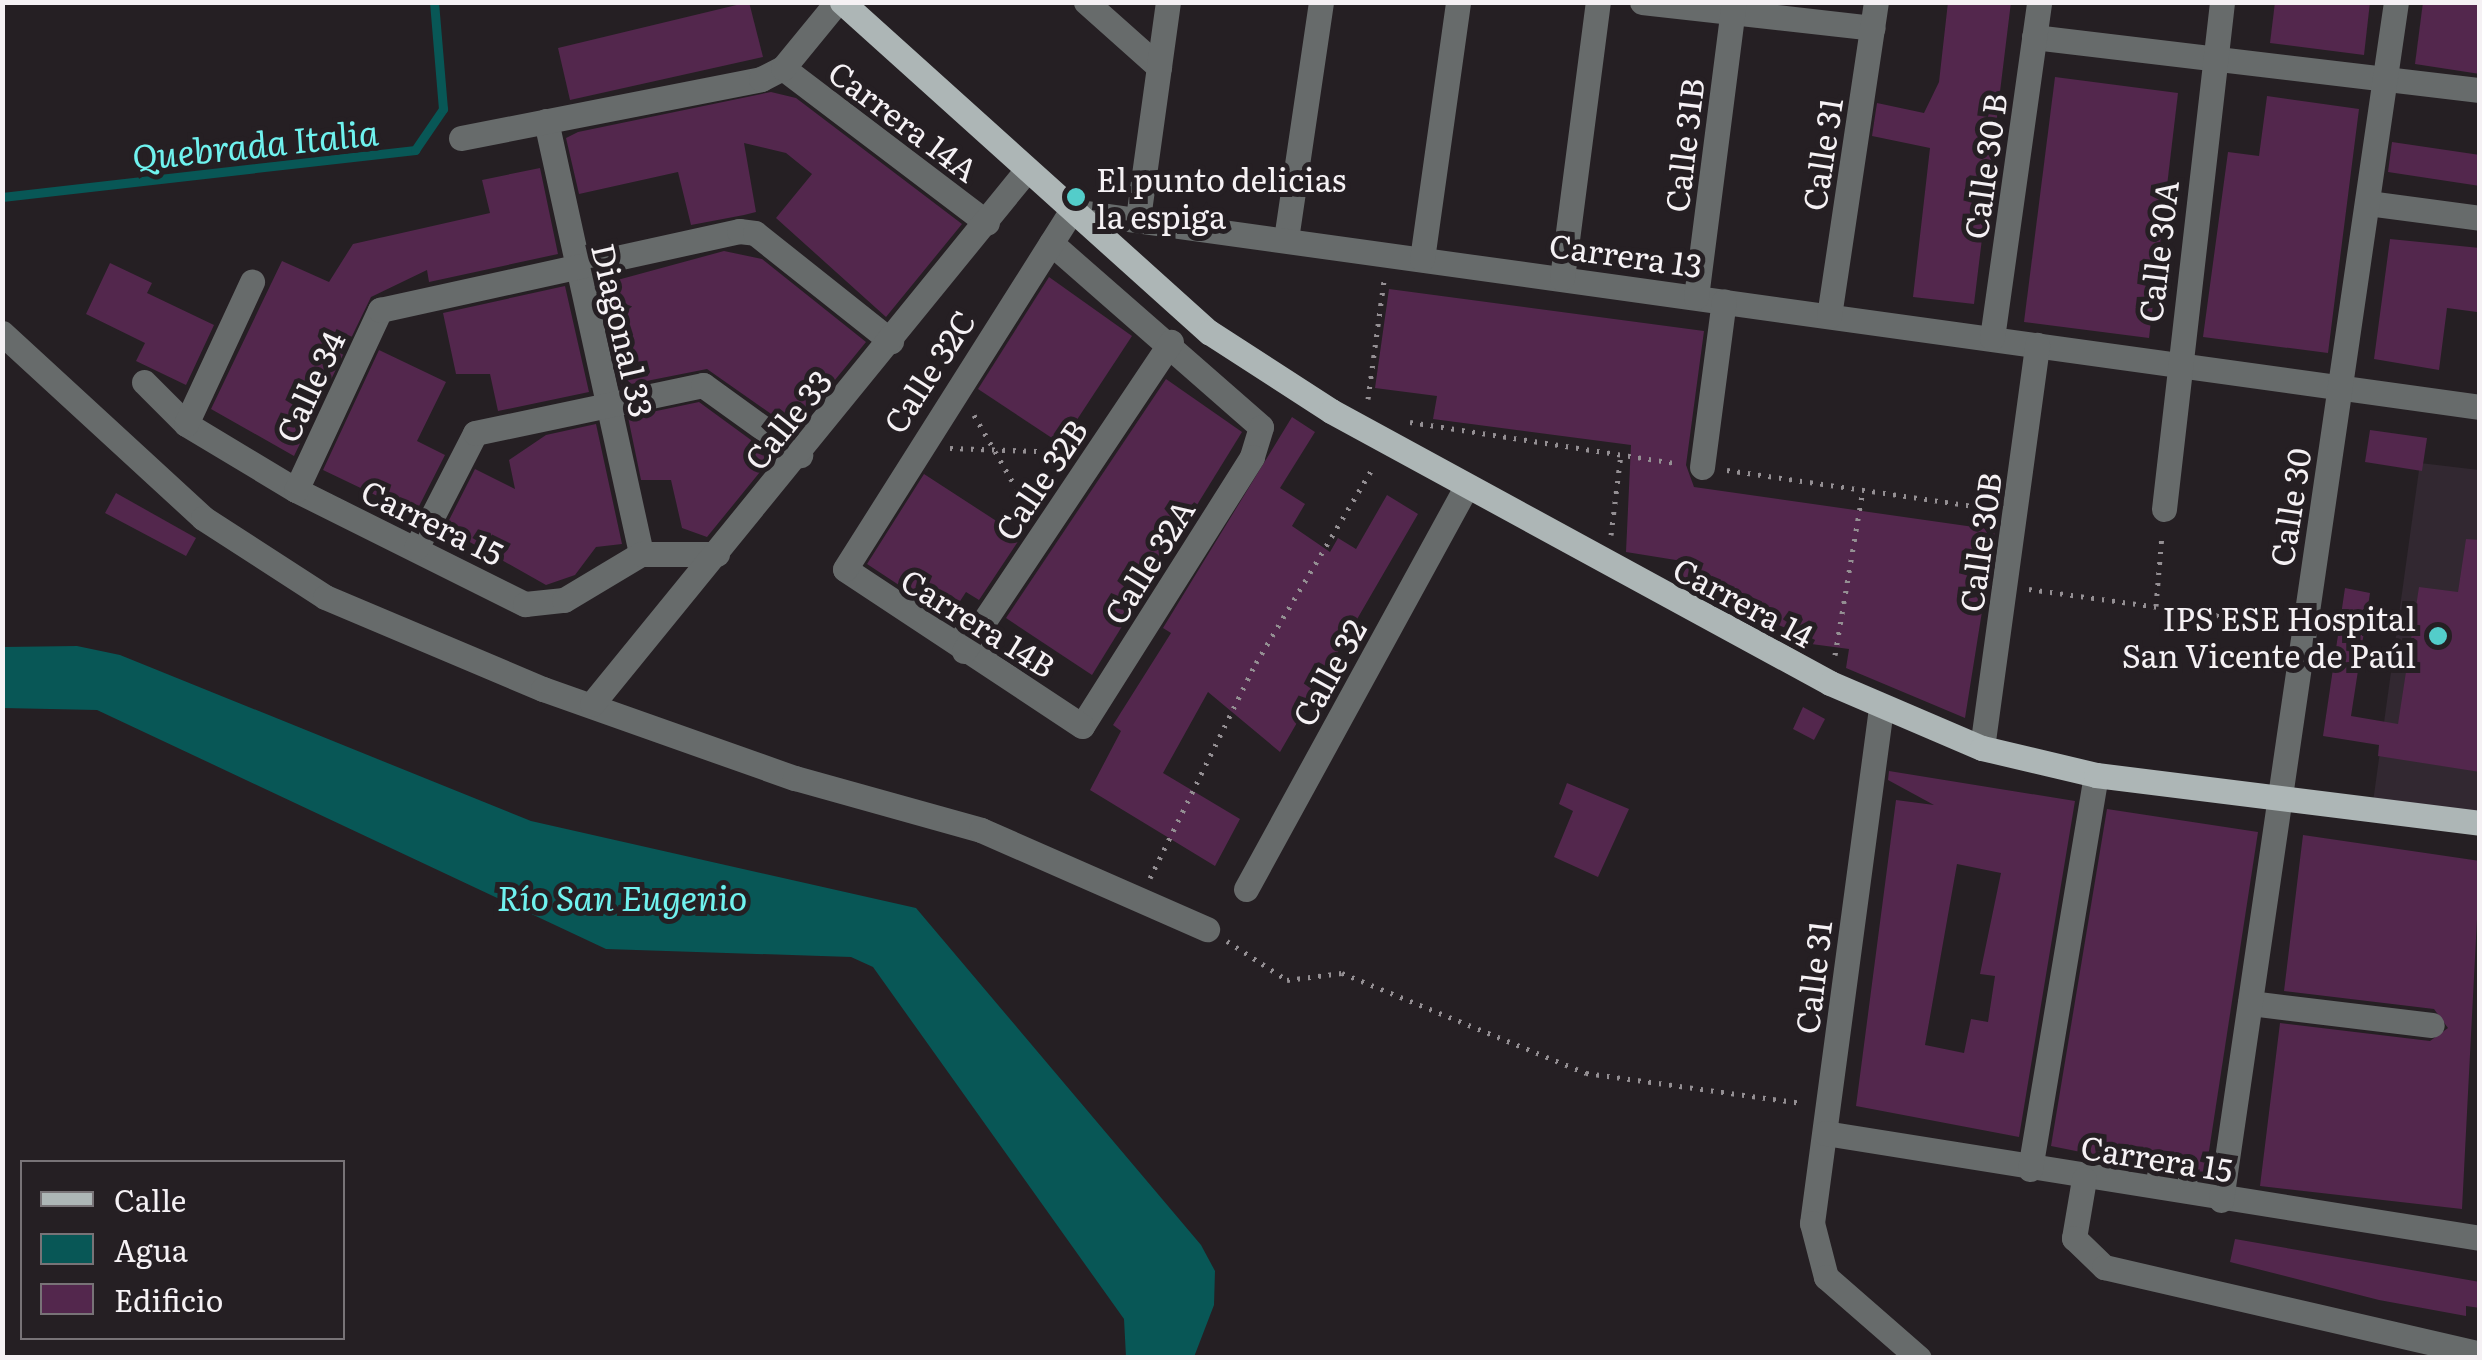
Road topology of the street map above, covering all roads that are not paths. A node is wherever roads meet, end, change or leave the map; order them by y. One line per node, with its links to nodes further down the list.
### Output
1 (839, 2): 15 (street); 21 (main road)
2 (1086, 2): 16 (street)
3 (1168, 2): 16 (street)
4 (1321, 2): 27 (street)
5 (1458, 2): 29 (street)
6 (1598, 2): 31 (street)
7 (1642, 2): 11 (street)
8 (2039, 2): 13 (street, Calle 30 B)
9 (2222, 2): 14 (street, Calle 30A)
10 (2396, 2): 17 (street, Calle 30)
11 (1733, 8): 12 (street); 33 (street, Calle 31B)
12 (1874, 15): 35 (street, Calle 31)
13 (2034, 37): 14 (street); 37 (street, Calle 30 B)
14 (2215, 58): 17 (street); 41 (street, Calle 30A)
15 (783, 68): 19 (street); 26 (street, Carrera 14A)
16 (1158, 68): 24 (street)
17 (2386, 78): 18 (street); 22 (street, Calle 30)
18 (2480, 90)
19 (546, 121): 20 (street); 30 (street, Diagonal 33)
20 (461, 138)
21 (1026, 171): 23 (main road); 26 (street, Calle 33)
22 (2368, 203): 25 (street); 43 (street, Calle 30)
23 (1071, 211): 24 (street, Carrera 13); 28 (street, Calle 32C); 49 (main road, Carrera 14)
24 (1138, 218): 27 (street, Carrera 13)
25 (2480, 218)
26 (987, 224): 38 (street, Calle 33)
27 (1286, 240): 29 (street, Carrera 13)
28 (1051, 243): 39 (street); 55 (street, Calle 32C)
29 (1422, 258): 31 (street, Carrera 13)
30 (574, 265): 38 (street); 44 (street, Diagonal 33); 50 (street, Calle 34)
31 (1562, 278): 33 (street, Carrera 13)
32 (252, 282): 46 (street)
33 (1696, 297): 34 (street, Carrera 13)
34 (1724, 301): 35 (street, Carrera 13); 48 (street)
35 (1830, 316): 37 (street, Carrera 13)
36 (2, 333): 57 (street)
37 (1992, 338): 40 (street, Carrera 13)
38 (891, 341): 47 (street, Calle 33)
39 (1170, 342): 56 (street, Calle 32B); 59 (street, Calle 32A)
40 (2037, 345): 41 (street, Carrera 13); 60 (street, Calle 30B)
41 (2176, 364): 43 (street, Carrera 13); 51 (street, Calle 30A)
42 (144, 382): 46 (street, Carrera 15)
43 (2340, 388): 45 (street, Carrera 13); 62 (street, Calle 30)
44 (608, 404): 47 (street); 52 (street); 53 (street, Diagonal 33)
45 (2480, 407)
46 (186, 424): 50 (street, Carrera 15)
47 (800, 455): 54 (street, Calle 33)
48 (1702, 467)
49 (1466, 487): 58 (main road, Carrera 14); 64 (street, Calle 32)
50 (296, 490): 52 (street, Carrera 15)
51 (2164, 508)
52 (416, 548): 53 (street, Carrera 15)
53 (641, 554): 54 (street)
54 (717, 554): 57 (street, Calle 33)
55 (845, 569): 56 (street, Carrera 14B)
56 (964, 652): 59 (street, Carrera 14B)
57 (592, 704): 65 (street)
58 (1880, 708): 60 (main road, Carrera 14); 68 (street, Calle 31)
59 (1082, 726)
60 (1982, 748): 61 (main road, Carrera 14)
61 (2096, 775): 62 (main road, Carrera 14); 69 (street)
62 (2280, 801): 63 (main road, Carrera 14); 66 (street, Calle 30)
63 (2480, 823)
64 (1246, 889)
65 (1207, 929)
66 (2250, 1003): 67 (street); 71 (street, Calle 30)
67 (2432, 1024)
68 (1827, 1120): 69 (street, Carrera 15); 74 (street, Calle 31)
69 (2030, 1169): 70 (street, Carrera 15)
70 (2084, 1179): 71 (street, Carrera 15); 73 (street)
71 (2221, 1200): 72 (street, Carrera 15)
72 (2480, 1238)
73 (2480, 1354)
74 (1919, 1358)

